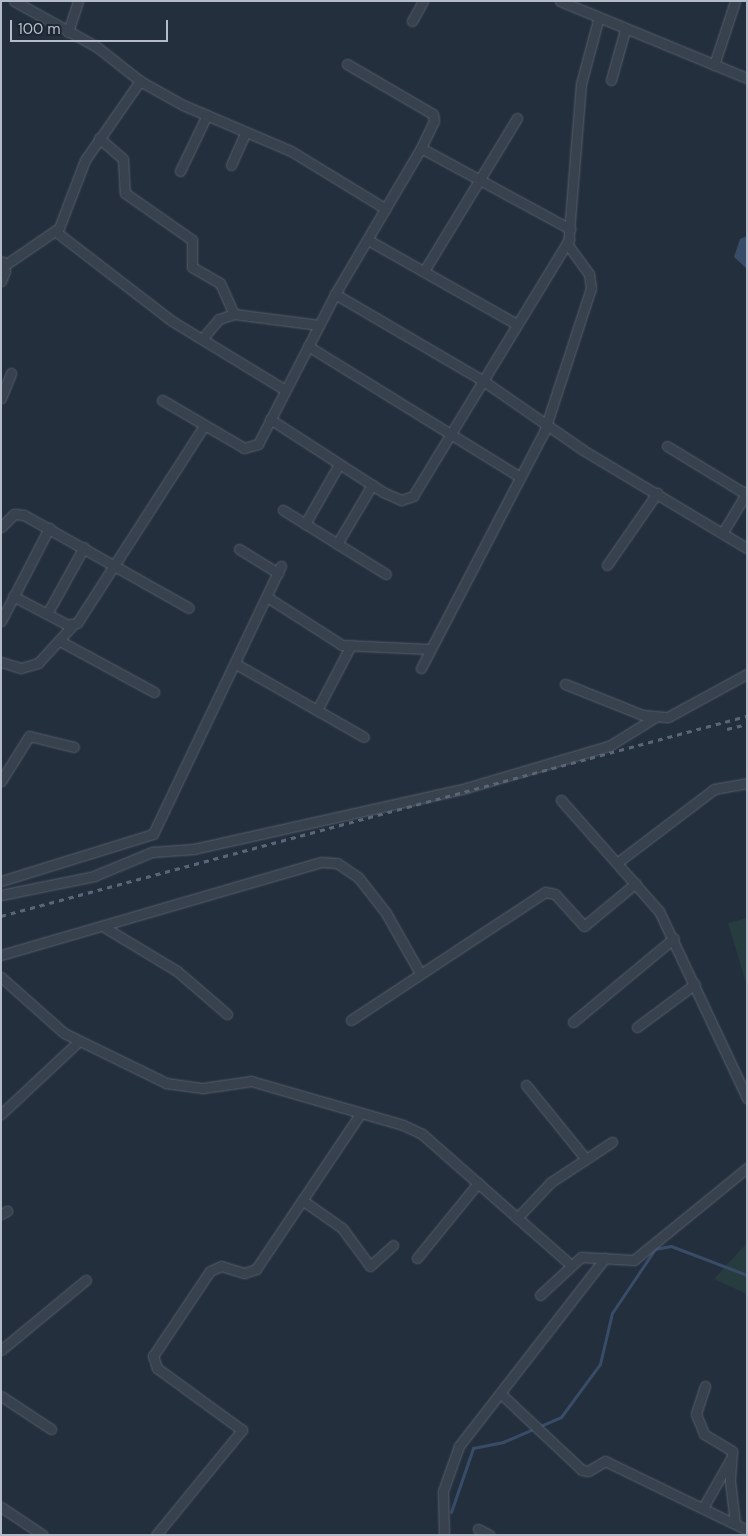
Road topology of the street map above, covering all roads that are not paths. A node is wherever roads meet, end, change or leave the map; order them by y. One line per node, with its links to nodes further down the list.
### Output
1 (14, 1): 9 (street)
2 (78, 1): 9 (street)
3 (423, 1): 7 (street)
4 (560, 1): 6 (street)
5 (736, 1): 11 (street)
6 (598, 20): 8 (street); 25 (street)
7 (412, 21)
8 (625, 30): 11 (street); 13 (street)
9 (68, 32): 14 (street)
10 (347, 64): 19 (street)
11 (714, 65): 12 (street)
12 (747, 78)
13 (611, 80)
14 (140, 81): 15 (street); 18 (street)
15 (207, 115): 17 (street); 21 (street)
16 (516, 118): 22 (street)
17 (246, 132): 20 (street); 23 (street)
18 (99, 138): 24 (street); 31 (street)
19 (421, 148): 22 (street); 23 (street)
20 (231, 165)
21 (180, 171)
22 (479, 180): 25 (street); 28 (street)
23 (386, 209): 26 (street)
24 (55, 231): 27 (street); 34 (street)
25 (569, 234): 32 (street); 42 (street)
26 (368, 240): 28 (street); 30 (street)
27 (3, 263): 29 (street)
28 (424, 271): 32 (street)
29 (1, 281)
30 (335, 294): 33 (street); 37 (street)
31 (234, 314): 33 (street); 34 (street)
32 (515, 324): 37 (street)
33 (319, 325): 35 (street)
34 (202, 339): 38 (street)
35 (308, 346): 38 (street); 44 (street)
36 (11, 373): 39 (street)
37 (482, 380): 42 (street); 44 (street)
38 (284, 388): 41 (street)
39 (1, 398)
40 (162, 400): 43 (street)
41 (270, 419): 43 (street); 46 (street)
42 (547, 423): 47 (street); 49 (street)
43 (204, 426): 60 (street)
44 (450, 432): 47 (street); 48 (street)
45 (668, 446): 50 (street)
46 (338, 466): 48 (street); 52 (street)
47 (520, 477): 71 (street)
48 (372, 485): 56 (street)
49 (658, 493): 55 (street); 61 (street)
50 (746, 493): 55 (street)
51 (283, 510): 52 (street)
52 (305, 524): 56 (street)
53 (1, 527): 54 (street)
54 (49, 528): 57 (street); 63 (street)
55 (723, 532): 58 (street)
56 (337, 544): 62 (street)
57 (84, 547): 60 (street); 66 (street)
58 (747, 548)
59 (239, 549): 64 (street)
60 (116, 565): 65 (street); 68 (street)
61 (607, 565)
62 (386, 574)
63 (13, 596): 66 (street); 67 (street)
64 (267, 597): 70 (street); 73 (street)
65 (189, 608)
66 (48, 612): 68 (street)
67 (1, 621)
68 (72, 626): 69 (street)
69 (60, 641): 72 (street); 77 (street)
70 (351, 645): 71 (street); 78 (street)
71 (429, 649): 74 (street)
72 (1, 662)
73 (236, 664): 78 (street); 86 (street)
74 (421, 668)
75 (747, 674): 79 (street)
76 (565, 684): 79 (street)
77 (154, 692)
78 (317, 710): 80 (street)
79 (654, 718): 88 (street)
80 (364, 737)
81 (74, 747): 82 (street)
82 (1, 781)
83 (747, 783): 85 (street)
84 (561, 800): 85 (street)
85 (618, 862): 87 (street)
86 (1, 881)
87 (636, 883): 90 (street); 92 (street)
88 (1, 895)
89 (104, 927): 91 (street); 92 (street); 95 (street)
90 (674, 938): 94 (street); 97 (street)
91 (1, 955)
92 (420, 973): 96 (street)
93 (1, 977): 99 (street)
94 (695, 984): 98 (street); 101 (street)
95 (227, 1014)
96 (351, 1020)
97 (574, 1022)
98 (637, 1026)
99 (78, 1042): 102 (street); 103 (street)
100 (526, 1085): 105 (street)
101 (747, 1098)
102 (1, 1114)
103 (360, 1114): 107 (street); 108 (street)
104 (612, 1142): 105 (street)
105 (586, 1159): 109 (street)
106 (747, 1168): 112 (street)
107 (478, 1183): 109 (street); 111 (street)
108 (302, 1200): 110 (street); 128 (street)
109 (517, 1218): 113 (street)
110 (393, 1245)
111 (417, 1258)
112 (606, 1258): 113 (street); 118 (street)
113 (570, 1264): 115 (street)
114 (86, 1280): 116 (street)
115 (540, 1295)
116 (1, 1350)
117 (704, 1386): 121 (street)
118 (500, 1393): 122 (street); 129 (street)
119 (1, 1396): 120 (street)
120 (51, 1429)
121 (733, 1455): 122 (street); 124 (street)
122 (704, 1506): 124 (street)
123 (1, 1507): 127 (street)
124 (735, 1523): 126 (street)
125 (478, 1529): 130 (street)
126 (747, 1530)
127 (43, 1535)
128 (156, 1535)
129 (444, 1535)
130 (490, 1535)

